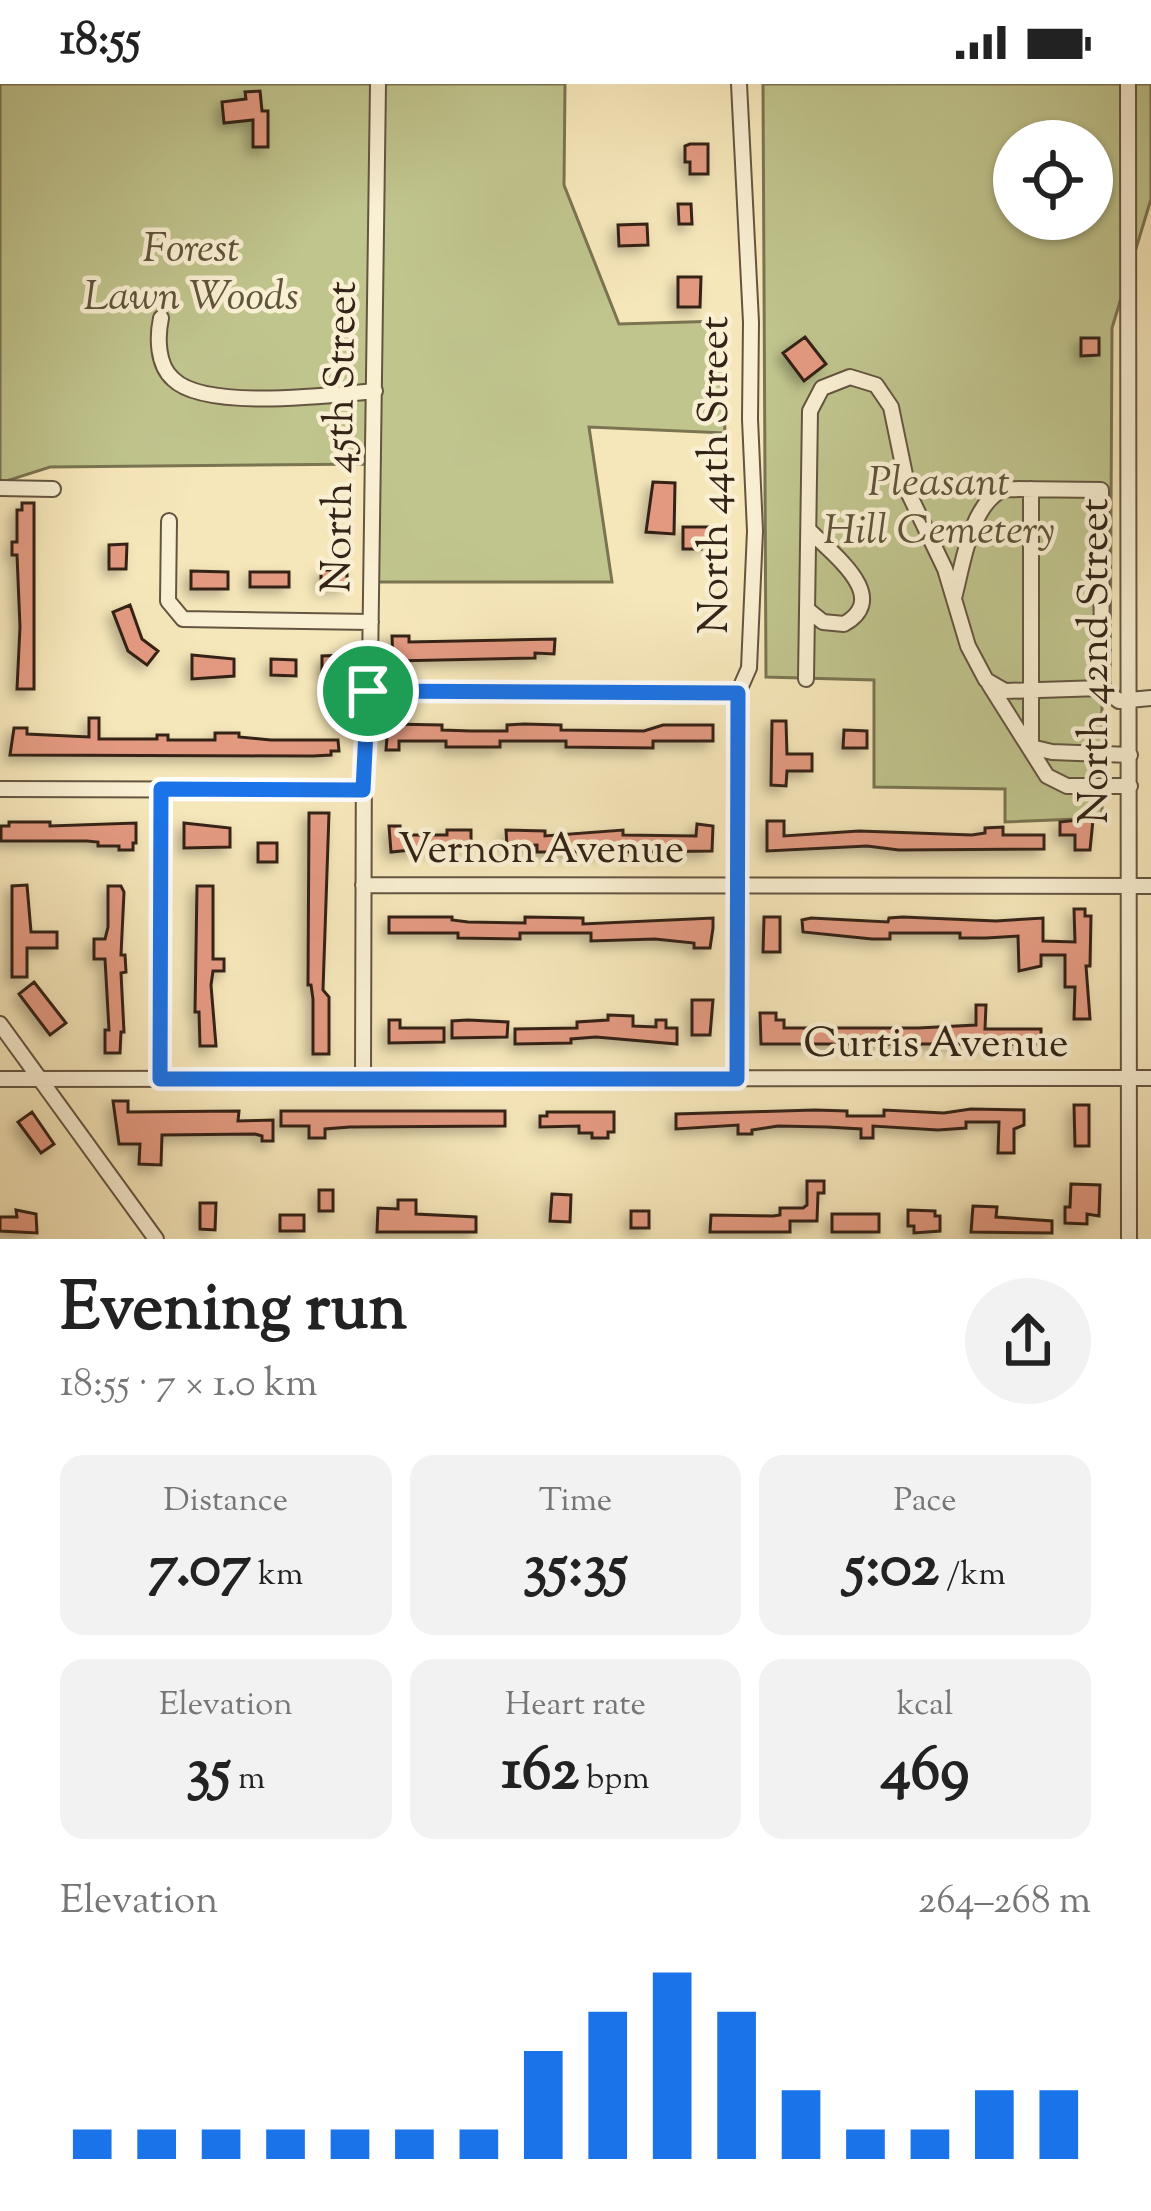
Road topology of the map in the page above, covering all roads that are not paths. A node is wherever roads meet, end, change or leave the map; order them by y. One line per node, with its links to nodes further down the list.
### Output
1 (379, 84): 7 (street, North 45th Street)
2 (739, 84): 23 (street, North 44th Street)
3 (1128, 84): 4 (street, North 42nd Street)
4 (1130, 313): 5 (street); 13 (street, North 42nd Street)
5 (1151, 313)
6 (161, 317): 7 (street)
7 (375, 391): 17 (street, North 45th Street)
8 (0, 488): 9 (street)
9 (53, 489)
10 (1031, 489): 15 (street); 20 (street); 22 (street)
11 (169, 520): 17 (street)
12 (809, 530): 15 (street); 16 (street); 16 (street)
13 (1131, 553): 14 (street); 25 (street, North 42nd Street)
14 (1151, 553)
15 (954, 598): 19 (street)
16 (808, 610): 18 (street)
17 (371, 622): 21 (street, North 45th Street)
18 (806, 680)
19 (986, 680): 22 (street); 26 (street)
20 (1102, 688): 22 (street); 25 (street)
21 (368, 691): 23 (street); 31 (street, North 45th Street)
22 (1032, 691): 26 (street)
23 (738, 693): 33 (street, North 44th Street)
24 (1151, 698): 25 (street)
25 (1131, 700): 27 (street, North 42nd Street)
26 (1031, 747): 27 (street); 28 (street)
27 (1130, 755): 28 (street, North 42nd Street)
28 (1130, 786): 34 (street, North 42nd Street)
29 (0, 789): 30 (street)
30 (161, 789): 31 (street); 42 (street)
31 (363, 790): 32 (street, North 45th Street)
32 (363, 885): 33 (street, Vernon Avenue); 38 (street, North 45th Street)
33 (738, 885): 34 (street, Vernon Avenue); 43 (street, North 44th Street)
34 (1130, 886): 35 (street, Vernon Avenue); 39 (street, North 42nd Street)
35 (1151, 886)
36 (0, 1024): 41 (street)
37 (0, 1078): 41 (street, Curtis Avenue)
38 (363, 1078): 42 (street, Curtis Avenue); 43 (street, Curtis Avenue)
39 (1130, 1078): 40 (street, Curtis Avenue); 43 (street, Curtis Avenue); 45 (street, North 42nd Street)
40 (1151, 1078)
41 (40, 1079): 42 (street, Curtis Avenue); 44 (street)
42 (160, 1079)
43 (737, 1079)
44 (156, 1239)
45 (1129, 1239)

